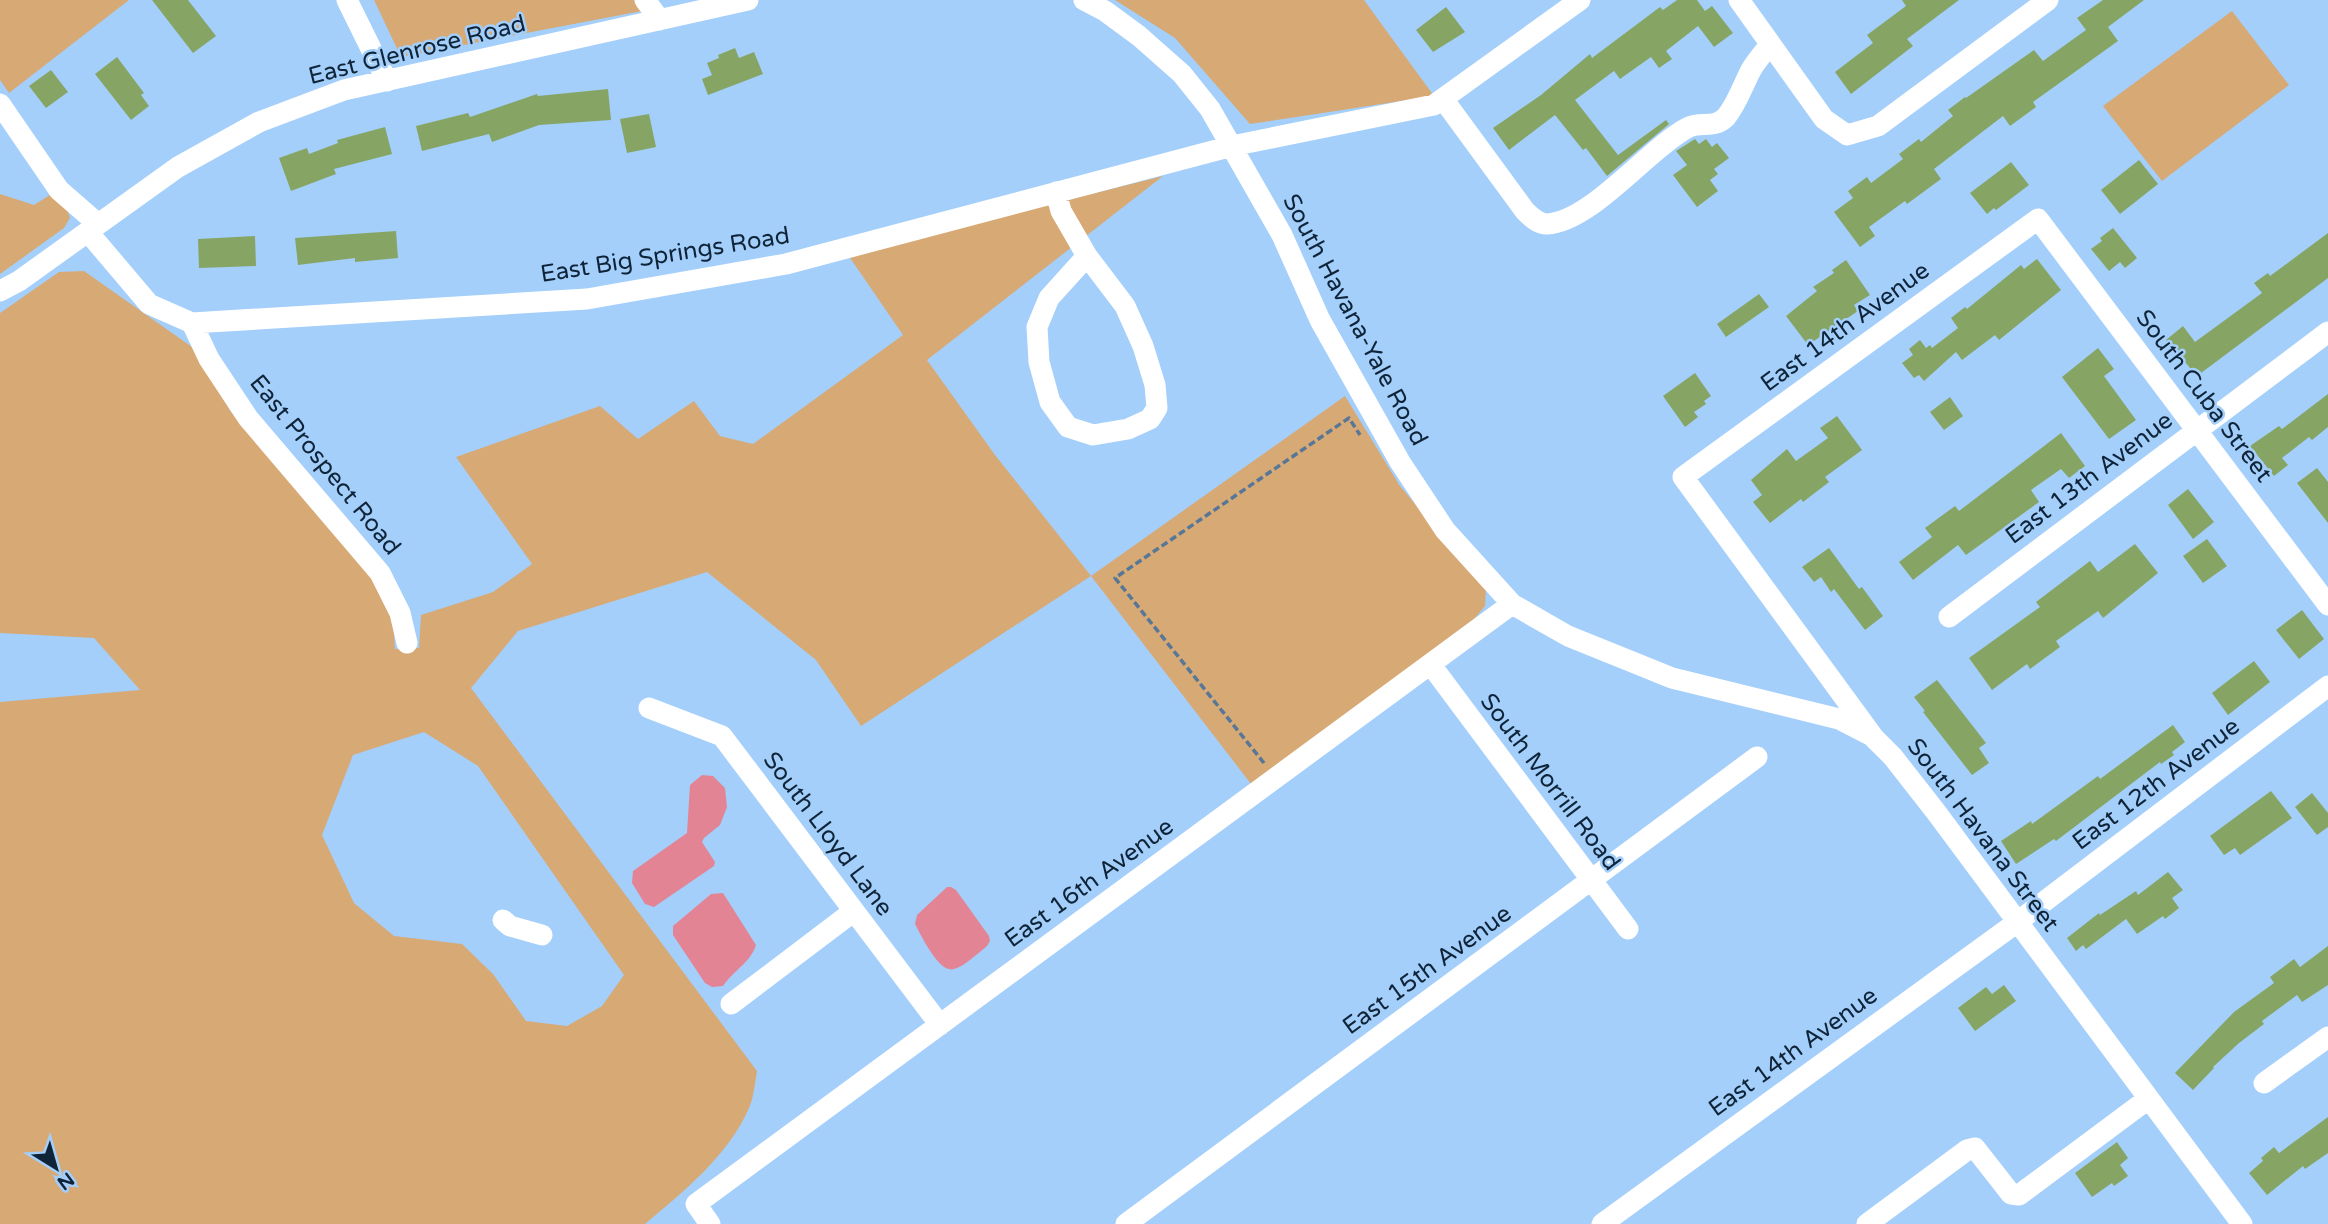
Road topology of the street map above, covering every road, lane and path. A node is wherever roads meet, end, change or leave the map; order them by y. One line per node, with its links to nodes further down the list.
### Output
1 (347, 0): 10 (street)
2 (645, 0): 8 (street)
3 (748, 0): 8 (street, East Glenrose Road)
4 (1084, 0): 13 (street, South Havana-Yale Road)
5 (1580, 0): 11 (street)
6 (1739, 0): 9 (street)
7 (2048, 0): 9 (street)
8 (660, 20): 10 (street, East Glenrose Road)
9 (1770, 44): 11 (street)
10 (387, 81): 16 (street, East Glenrose Road)
11 (1443, 99): 13 (street)
12 (0, 104): 16 (street, East Big Springs Road)
13 (1232, 146): 14 (street, East Big Springs Road); 24 (street, South Havana-Yale Road)
14 (1056, 192): 17 (street); 19 (street, East Big Springs Road)
15 (2038, 219): 21 (street, South Cuba Street); 23 (street, East 14th Avenue)
16 (93, 228): 18 (street, East Glenrose Road); 19 (street, East Big Springs Road)
17 (1087, 256): 17 (street)
18 (0, 291)
19 (192, 323): 27 (street, East Prospect Road)
20 (2328, 332): 21 (street, East 13th Avenue)
21 (2197, 429): 25 (street, South Cuba Street); 26 (street, East 13th Avenue)
22 (1362, 438): 33 (path)
23 (1684, 477): 31 (street, South Havana Street)
24 (1512, 604): 28 (street, East 16th Avenue); 31 (street, South Havana-Yale Road)
25 (2328, 605)
26 (1949, 617)
27 (407, 643)
28 (1431, 665): 33 (street, East 16th Avenue); 34 (street, South Morrill Road)
29 (2328, 687): 37 (street, East 12th Avenue)
30 (649, 708): 35 (street, South Lloyd Lane)
31 (1874, 738): 37 (street, South Havana Street)
32 (1757, 757): 34 (street, East 15th Avenue)
33 (1276, 779): 41 (street, East 16th Avenue)
34 (1591, 882): 38 (street, South Morrill Road); 46 (street, East 15th Avenue)
35 (854, 912): 40 (street); 41 (street, South Lloyd Lane)
36 (503, 920): 39 (street)
37 (2016, 923): 44 (street, South Havana Street); 47 (street, East 14th Avenue)
38 (1628, 929)
39 (542, 935)
40 (731, 1004)
41 (940, 1025): 45 (street, East 16th Avenue)
42 (2328, 1037): 43 (street)
43 (2264, 1083)
44 (2148, 1099): 48 (street); 49 (street, South Havana Street)
45 (710, 1224)
46 (1126, 1224)
47 (1602, 1224)
48 (1867, 1224)
49 (2242, 1224)

